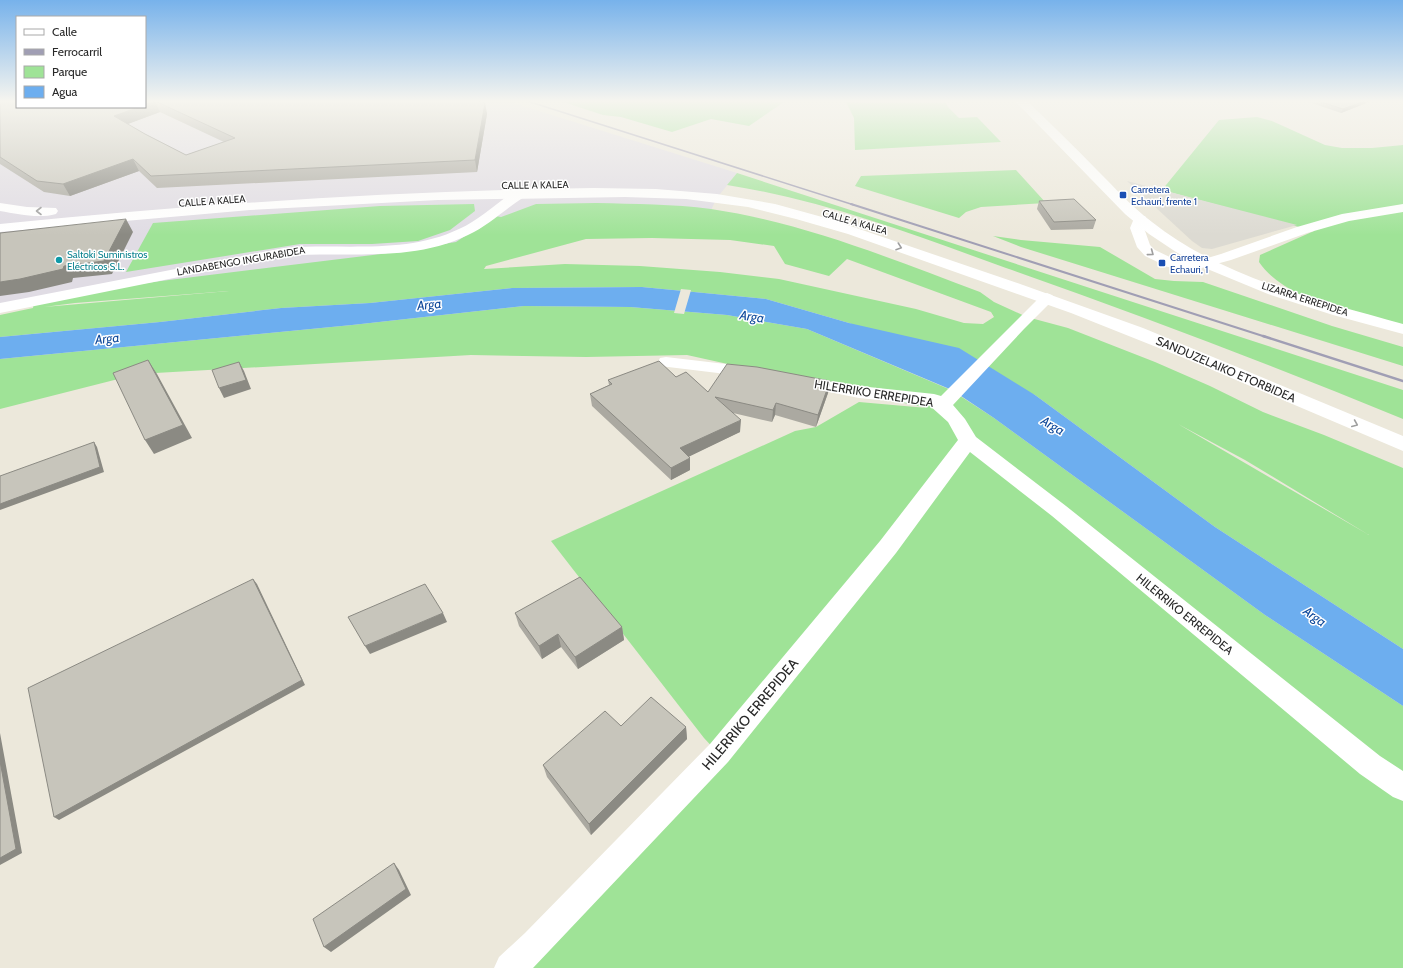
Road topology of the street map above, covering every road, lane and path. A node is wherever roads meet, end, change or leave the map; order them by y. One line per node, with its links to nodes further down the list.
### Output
1 (1065, 145): 5 (main road)
2 (519, 194): 6 (main road, CALLE A KALEA); 8 (main road, CALLE A KALEA, one-way to 8); 9 (street, LANDABENGO INGURABIDEA)
3 (0, 207): 8 (main road, CALLE A KALEA, one-way to 3)
4 (1403, 208): 7 (street, LIZARRA ERREPIDEA)
5 (1140, 219): 7 (main road, LIZARRA ERREPIDEA); 7 (street, LIZARRA ERREPIDEA, one-way to 7)
6 (0, 228)
7 (1208, 263): 10 (main road, LIZARRA ERREPIDEA)
8 (1051, 295): 14 (street); 15 (main road, SANDUZELAIKO ETORBIDEA); 17 (main road, SANDUZELAIKO ETORBIDEA, one-way to 17)
9 (0, 308)
10 (1403, 329)
11 (666, 362): 12 (street)
12 (768, 375)
13 (791, 379): 14 (street, HILERRIKO ERREPIDEA)
14 (948, 401): 16 (street, HILERRIKO ERREPIDEA)
15 (1403, 430)
16 (968, 441): 18 (street, HILERRIKO ERREPIDEA); 19 (street, HILERRIKO ERREPIDEA)
17 (1403, 444)
18 (1403, 787)
19 (510, 968)

